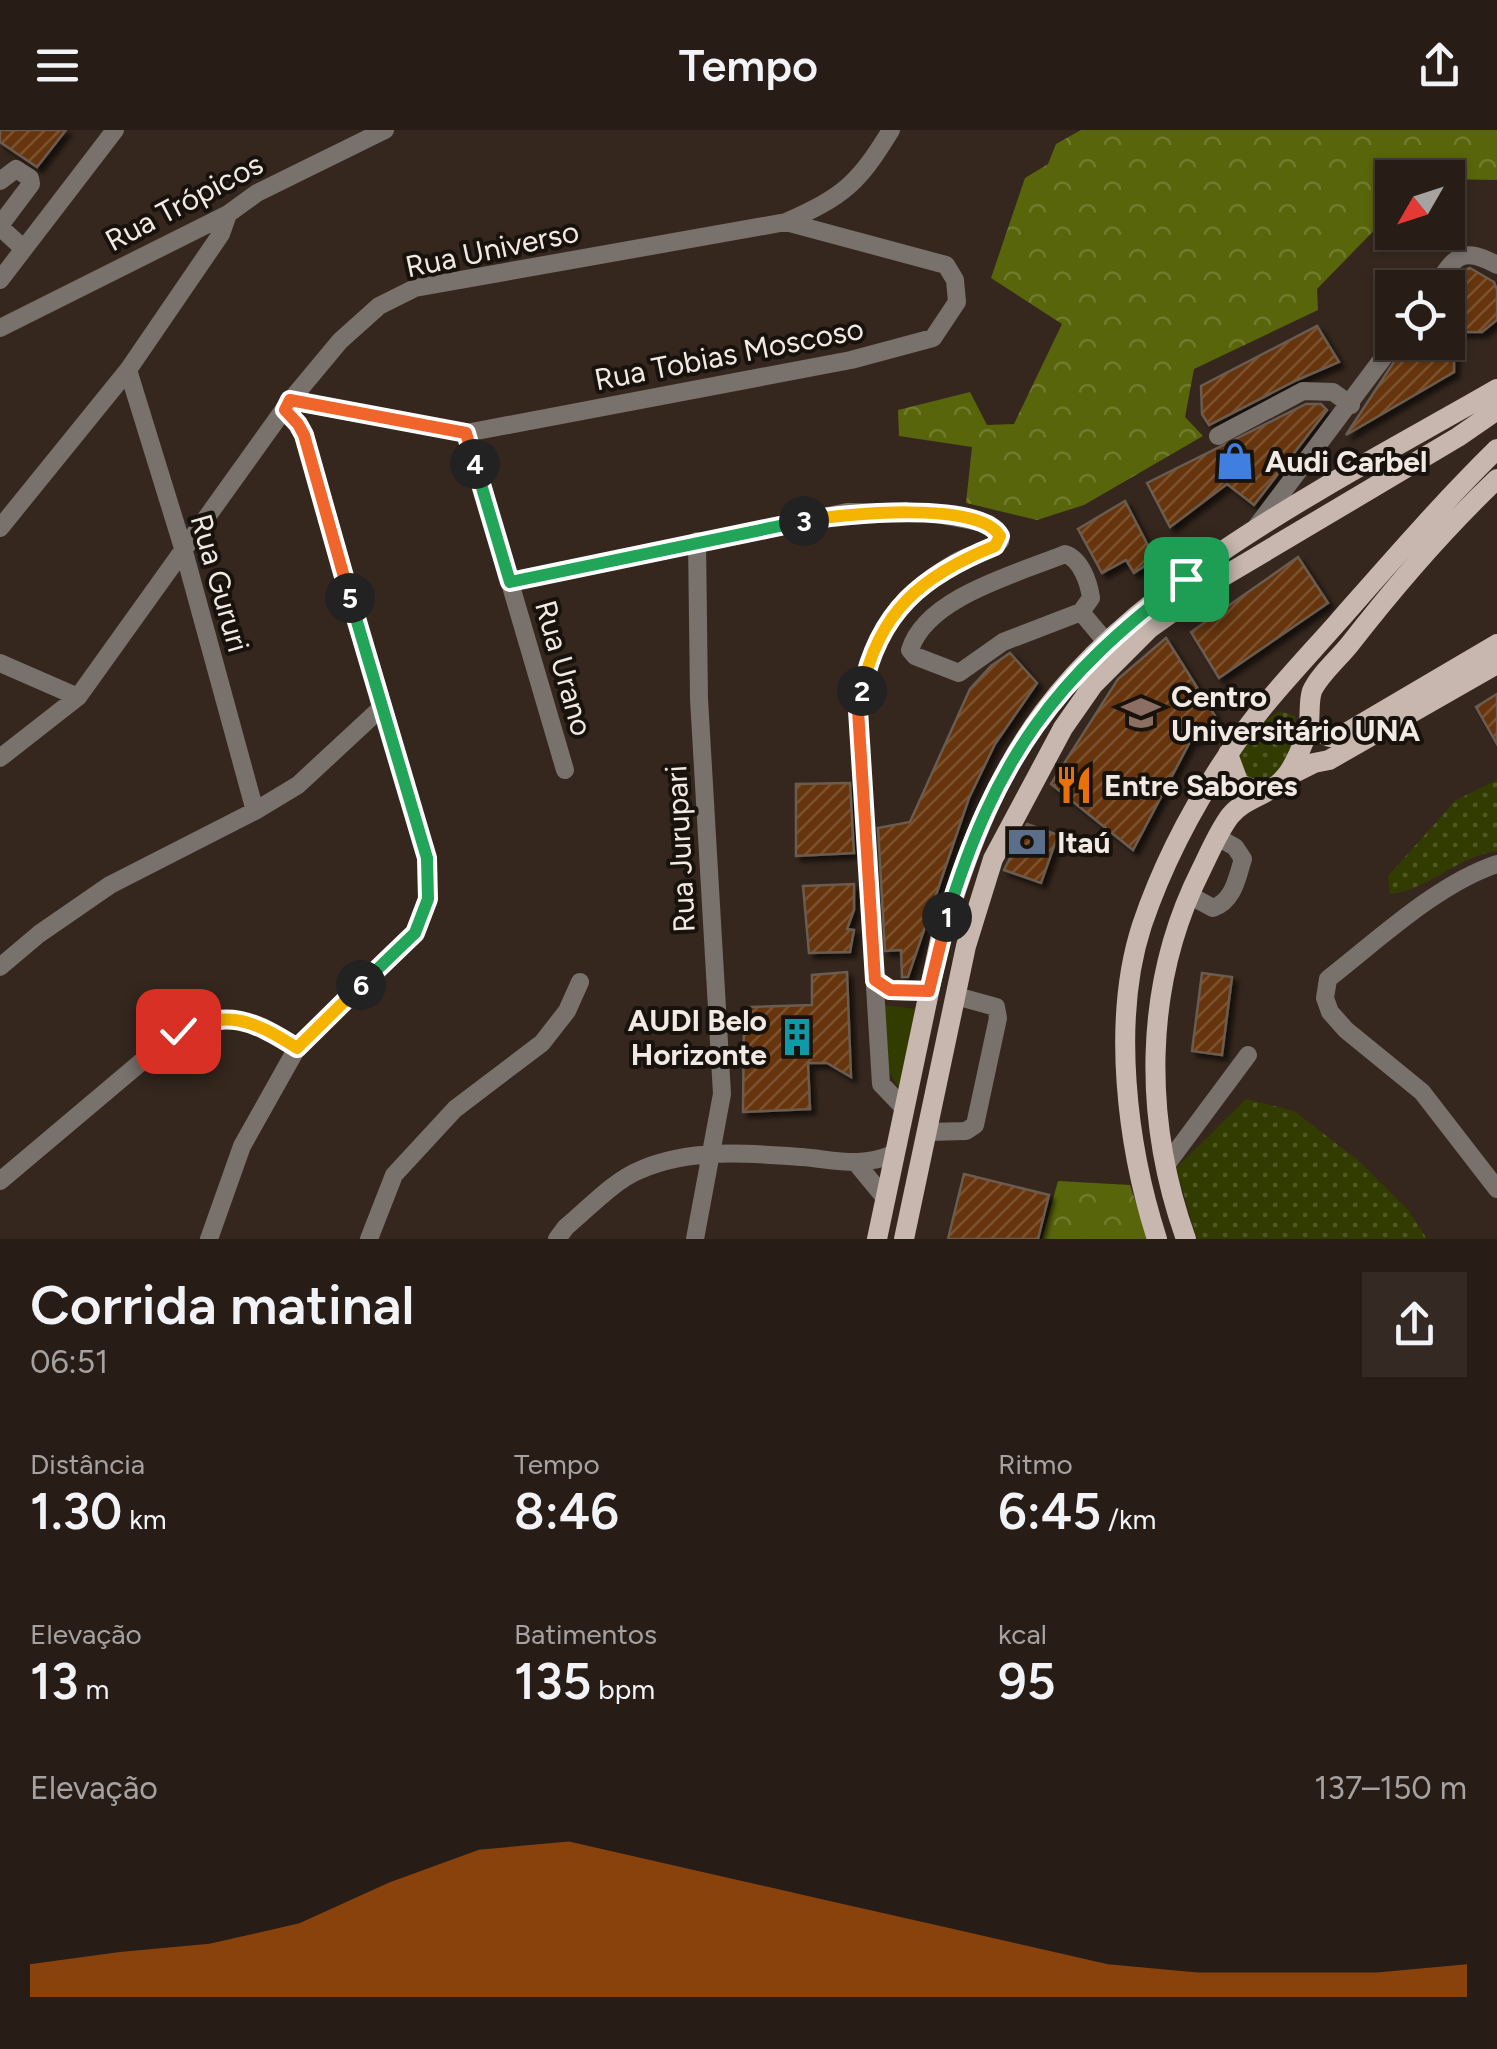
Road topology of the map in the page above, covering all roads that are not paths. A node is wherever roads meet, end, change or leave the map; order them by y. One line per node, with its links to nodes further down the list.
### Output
1 (115, 130): 8 (street)
2 (386, 130): 5 (street, Rua Trópicos)
3 (892, 130): 6 (street, Rua Universo)
4 (0, 181): 8 (street)
5 (228, 214): 12 (street, Rua Trópicos); 14 (street)
6 (786, 222): 16 (street, Rua Universo); 18 (street, Rua Tobias Moscoso)
7 (0, 242): 8 (street)
8 (20, 253): 11 (street)
9 (1497, 265): 10 (street)
10 (1447, 270)
11 (0, 280)
12 (3, 325)
13 (1382, 360): 17 (street)
14 (128, 370): 24 (street); 27 (street, Rua Gururi)
15 (1486, 396): 23 (main road); 52 (main road)
16 (287, 405): 18 (street, Rua Tobias Moscoso); 27 (street, Rua Universo); 36 (street)
17 (1351, 405): 19 (street); 21 (street)
18 (466, 433): 28 (street, Rua Urano)
19 (1218, 436)
20 (1497, 449): 37 (main road)
21 (1295, 474): 23 (street); 25 (street)
22 (1497, 479): 38 (main road)
23 (1313, 496): 25 (main road)
24 (0, 528)
25 (1252, 532): 30 (main road)
26 (697, 541): 28 (street, Rua Urano); 49 (street, Rua Urano); 57 (street, Rua Jurupari)
27 (182, 548): 35 (street, Rua Universo); 44 (street, Rua Gururi)
28 (510, 582): 41 (street, Rua Urano)
29 (1081, 612): 29 (street); 30 (street)
30 (1107, 643): 51 (main road)
31 (1497, 644): 34 (main road)
32 (0, 663): 35 (street)
33 (1497, 664): 34 (main road)
34 (1445, 683): 38 (main road); 42 (main road)
35 (78, 698): 40 (street, Rua Universo)
36 (381, 708): 44 (street); 53 (street)
37 (1266, 708): 38 (main road); 39 (main road)
38 (1308, 728): 42 (main road)
39 (1228, 754): 43 (main road); 70 (main road)
40 (0, 758)
41 (565, 770)
42 (1286, 777): 43 (main road)
43 (1264, 794): 45 (main road)
44 (255, 812): 48 (street)
45 (1218, 837): 47 (main road); 47 (street)
46 (1497, 864): 62 (street)
47 (1189, 895): 60 (main road)
48 (0, 967)
49 (875, 980): 51 (main road); 55 (street)
50 (580, 982): 65 (street)
51 (929, 991): 55 (main road)
52 (956, 996): 56 (main road); 56 (street)
53 (297, 1048): 61 (street); 64 (street)
54 (1248, 1054): 60 (street)
55 (904, 1108): 58 (main road)
56 (928, 1132): 69 (main road)
57 (713, 1152): 59 (street); 66 (street); 67 (street, Rua Jurupari)
58 (894, 1154): 59 (street); 63 (main road)
59 (857, 1164): 63 (street)
60 (1167, 1164): 71 (main road)
61 (0, 1180)
62 (1497, 1190)
63 (884, 1198): 68 (main road)
64 (209, 1239)
65 (370, 1239)
66 (557, 1239)
67 (694, 1239)
68 (876, 1239)
69 (904, 1239)
70 (1157, 1239)
71 (1186, 1239)

